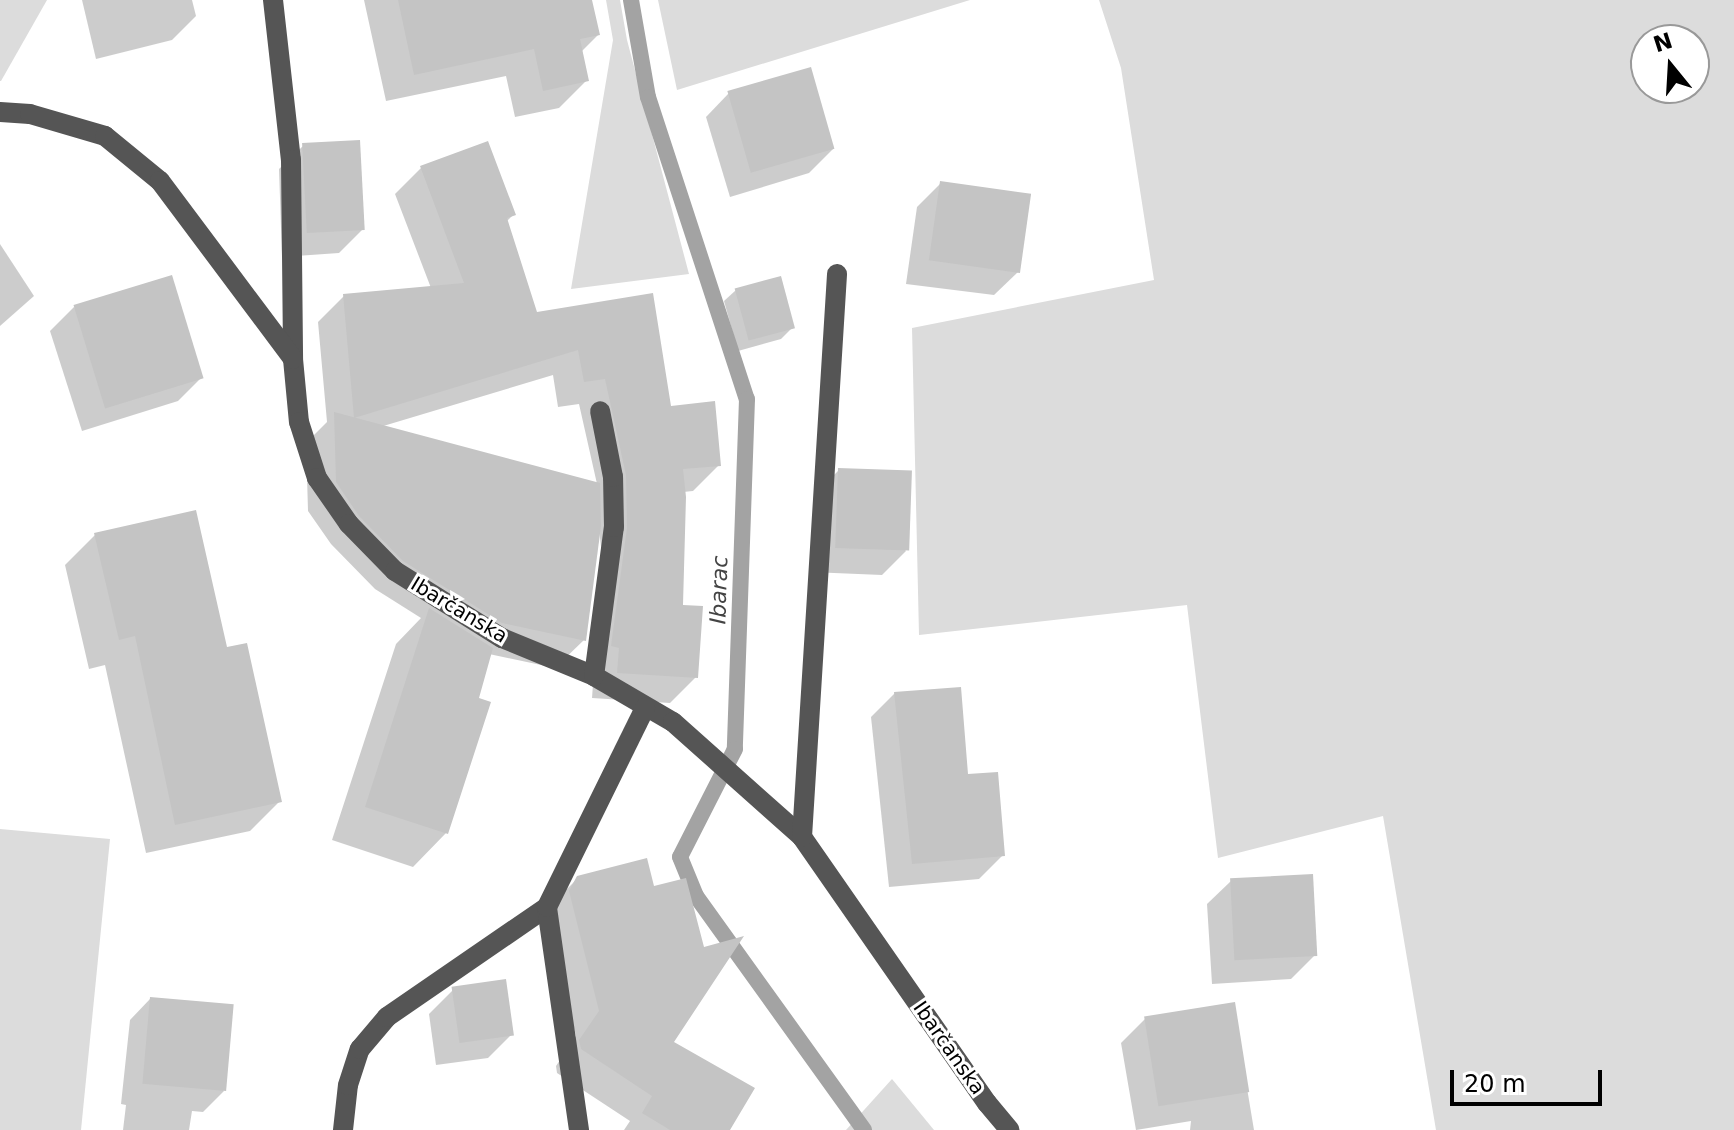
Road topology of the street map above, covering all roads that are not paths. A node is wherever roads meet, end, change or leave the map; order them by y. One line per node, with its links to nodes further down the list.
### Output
1 (273, 0): 4 (street, Ibarčanska)
2 (0, 112): 4 (street)
3 (837, 274): 8 (street)
4 (293, 359): 6 (street, Ibarčanska)
5 (600, 411): 6 (street)
6 (594, 676): 7 (street, Ibarčanska)
7 (645, 708): 8 (street, Ibarčanska); 9 (street)
8 (802, 837): 12 (street, Ibarčanska)
9 (547, 907): 10 (street); 11 (street)
10 (343, 1130)
11 (579, 1130)
12 (1010, 1130)

